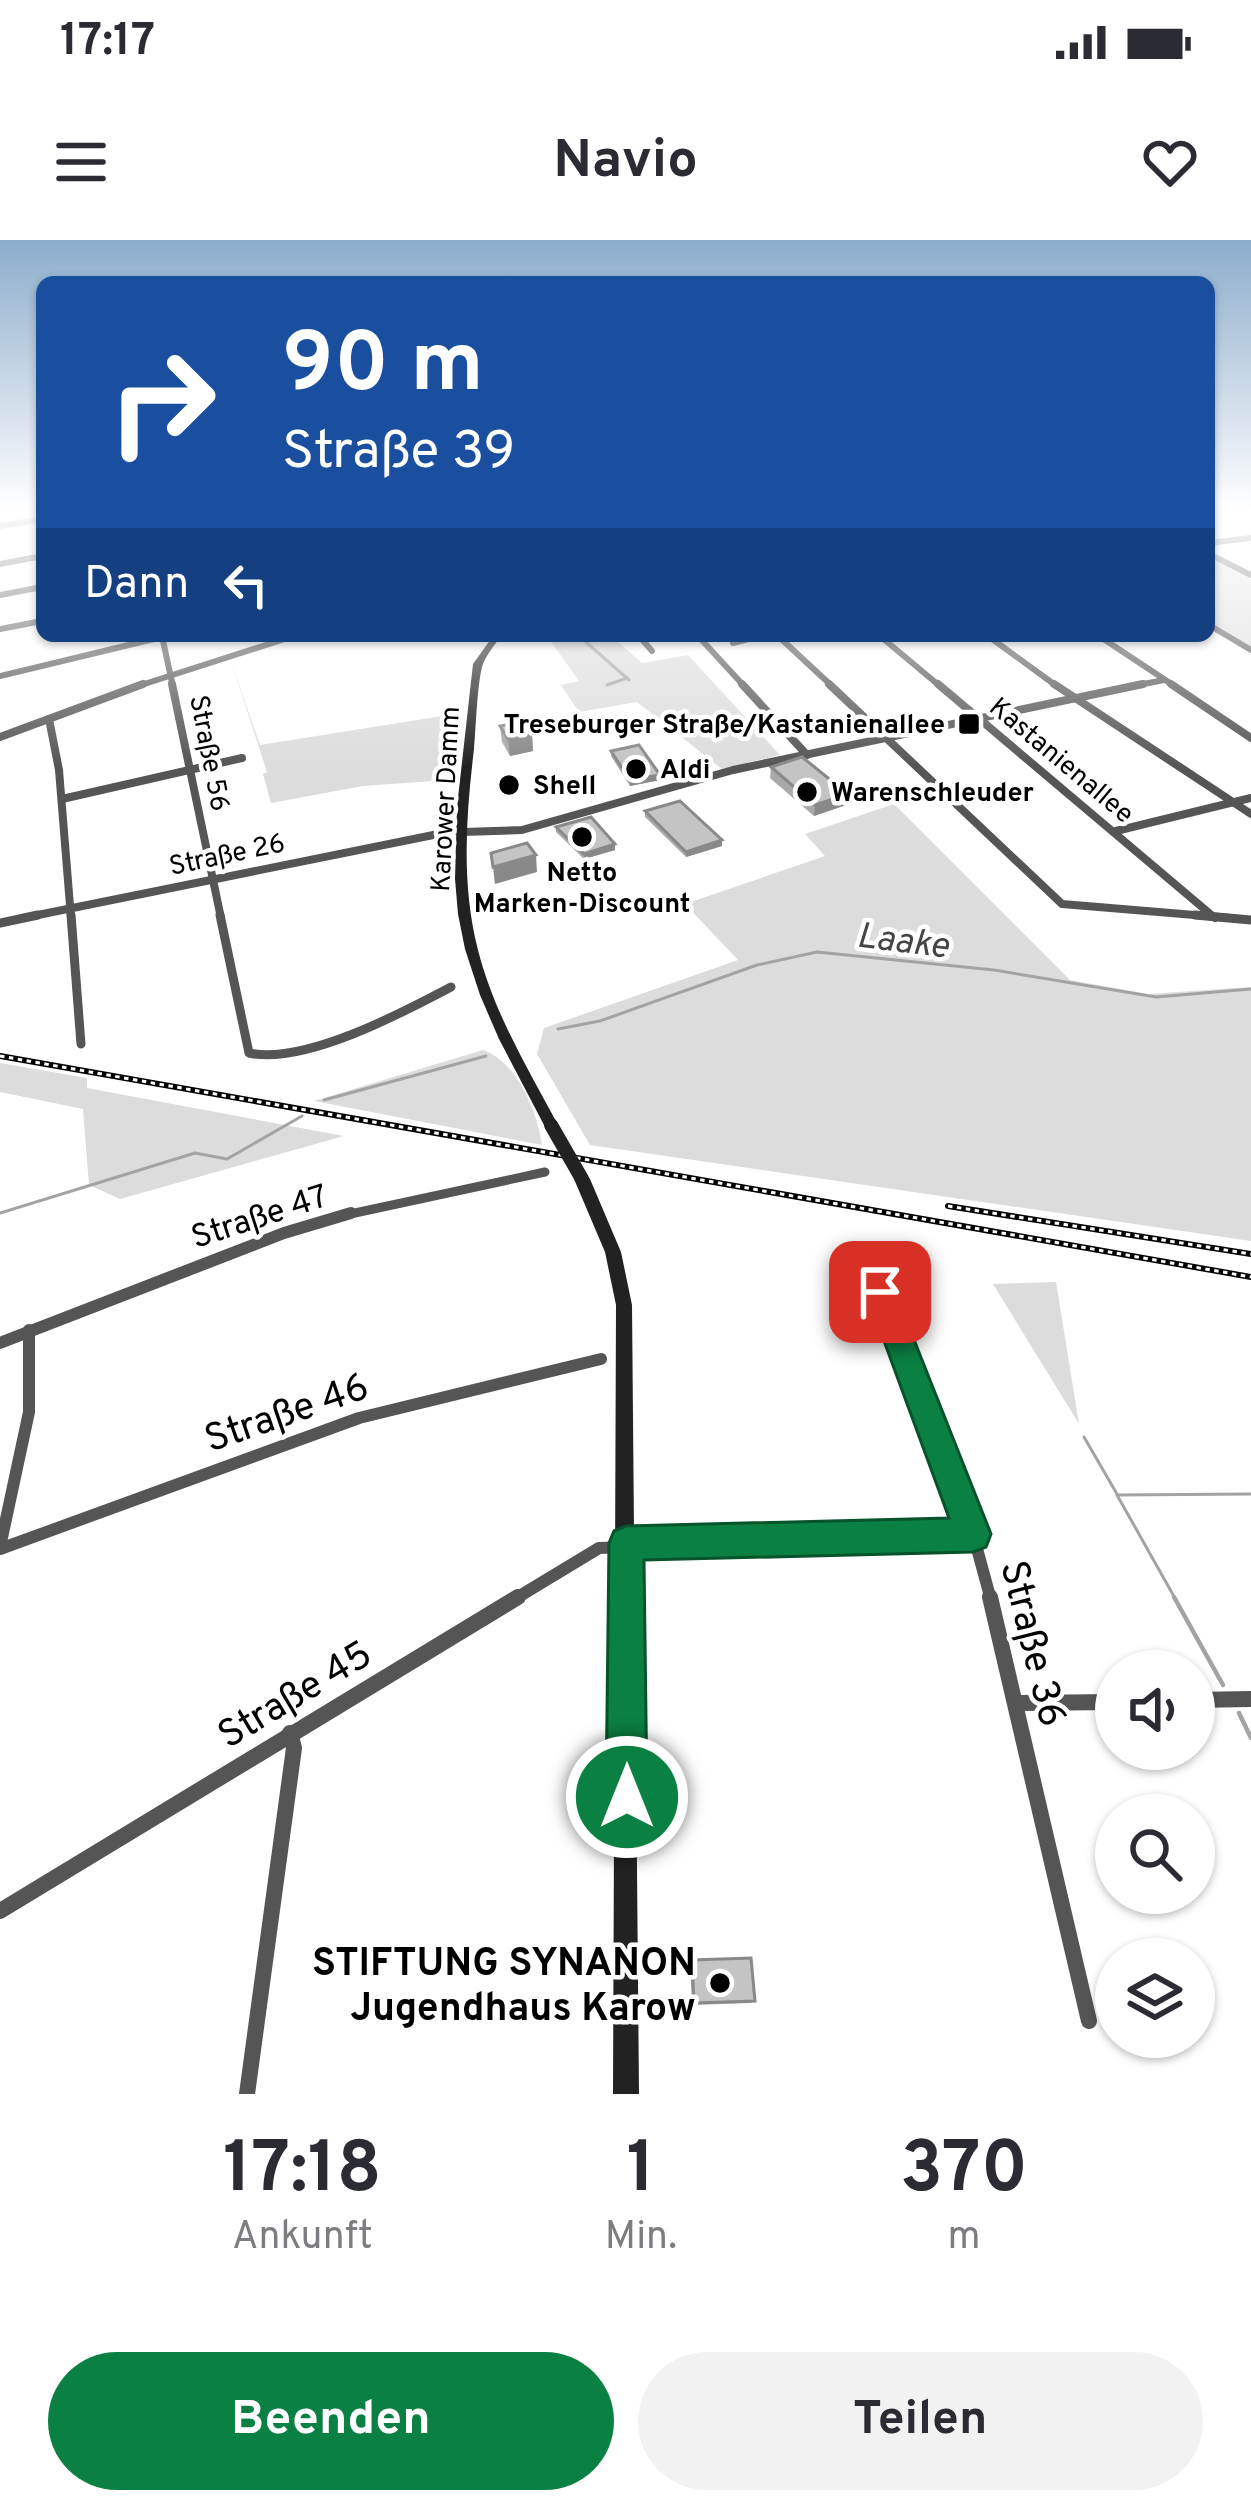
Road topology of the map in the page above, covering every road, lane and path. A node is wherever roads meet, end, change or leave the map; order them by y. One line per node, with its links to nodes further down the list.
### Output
1 (36, 622): 2 (street)
2 (0, 629)
3 (1215, 629): 16 (street)
4 (141, 642): 19 (street)
5 (163, 642): 18 (street, Straße 56)
6 (275, 642): 18 (street)
7 (493, 642): 34 (main road, Karower Damm)
8 (644, 642): 17 (street)
9 (703, 642): 27 (street)
10 (737, 642): 15 (street)
11 (784, 642): 25 (street)
12 (887, 642): 23 (street, Kastanienallee)
13 (996, 642): 21 (street)
14 (1109, 642): 20 (street)
15 (733, 643)
16 (1251, 650)
17 (652, 651)
18 (172, 674): 22 (street); 29 (street, Straße 56)
19 (0, 676)
20 (1165, 680): 21 (street, Straße 26); 26 (street)
21 (1073, 699): 23 (street, Straße 26); 32 (street)
22 (49, 719): 24 (street); 30 (street)
23 (980, 719): 25 (street, Straße 26); 35 (street, Kastanienallee)
24 (0, 737)
25 (886, 738): 27 (street, Straße 26); 38 (street)
26 (1251, 738)
27 (807, 755): 34 (street, Straße 26)
28 (242, 758): 29 (street)
29 (192, 770): 30 (street); 36 (street, Straße 56)
30 (62, 799): 37 (street)
31 (1251, 799): 32 (street)
32 (1235, 802): 33 (street); 35 (street)
33 (1251, 814)
34 (463, 830): 36 (street, Straße 26); 49 (main road, Karower Damm, bridge)
35 (1115, 831): 38 (street, Kastanienallee)
36 (212, 878): 37 (street, Straße 26); 41 (street, Straße 56)
37 (70, 908): 40 (street, Straße 26); 42 (street)
38 (1215, 917): 39 (street)
39 (1251, 920)
40 (0, 923)
41 (451, 987)
42 (81, 1044)
43 (545, 1172): 45 (street, Straße 47)
44 (880, 1292): 48 (street, Straße 36)
45 (29, 1330): 46 (street, Straße 47); 50 (street)
46 (0, 1343)
47 (601, 1359): 50 (street, Straße 46)
48 (973, 1534): 49 (street); 54 (street, Straße 36)
49 (626, 1543): 55 (street, Straße 45); 59 (main road, Karower Damm)
50 (0, 1548)
51 (1251, 1699): 52 (street)
52 (1215, 1700)
53 (1095, 1702): 54 (street)
54 (1019, 1703): 57 (street, Straße 36)
55 (290, 1733): 56 (street, Straße 45); 58 (street)
56 (0, 1911)
57 (1089, 2021)
58 (247, 2094)
59 (626, 2094)

